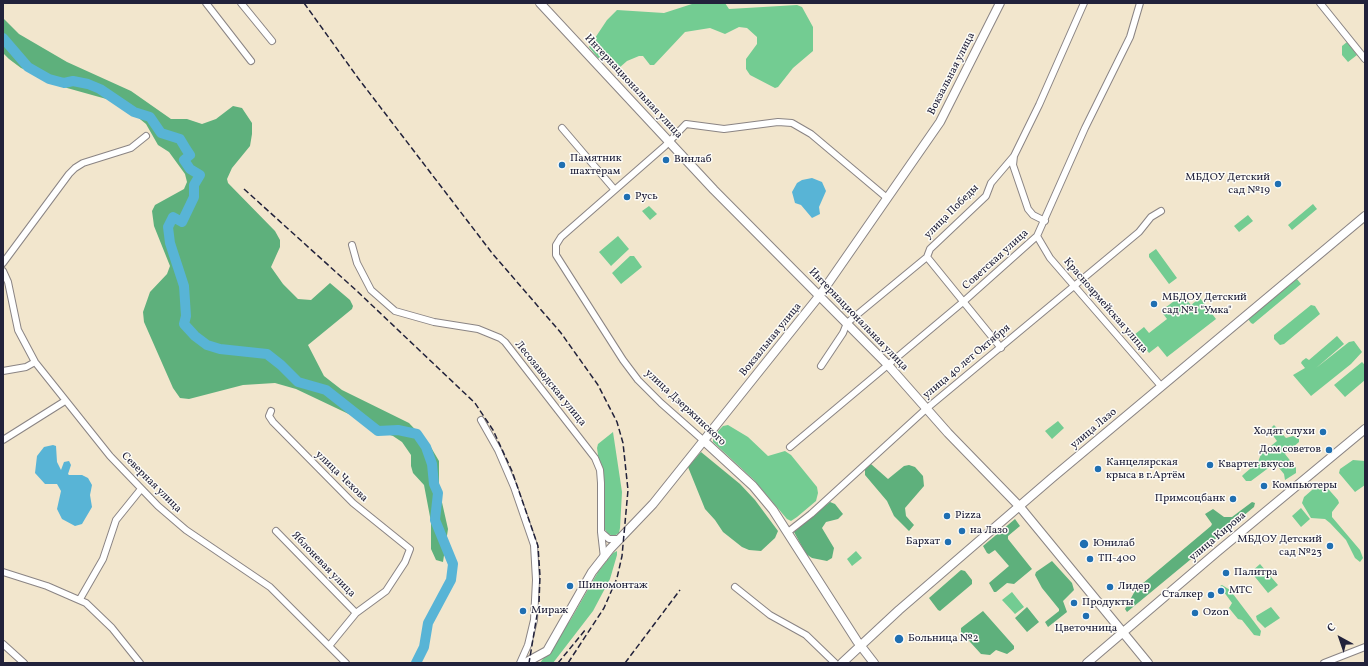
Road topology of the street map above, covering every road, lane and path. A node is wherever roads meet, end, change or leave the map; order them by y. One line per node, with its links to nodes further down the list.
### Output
1 (206, 3): 10 (street)
2 (241, 3): 8 (street)
3 (540, 3): 13 (main road, Интернациональная улица)
4 (1000, 3): 16 (main road, Вокзальная улица)
5 (1084, 3): 14 (street, улица Победы)
6 (1140, 3): 19 (street, Советская улица)
7 (1320, 3): 9 (street)
8 (272, 41)
9 (1365, 59)
10 (251, 61)
11 (562, 128): 15 (street)
12 (146, 136): 23 (street)
13 (668, 142): 15 (street, улица Дзержинского); 16 (street, улица Дзержинского); 26 (main road, Интернациональная улица)
14 (1014, 156): 19 (street); 22 (street, улица Победы)
15 (614, 188): 41 (street, улица Дзержинского)
16 (887, 198): 26 (main road, Вокзальная улица)
17 (1161, 211): 25 (street, улица 40 лет Октября)
18 (1365, 216): 34 (main road, улица Лазо)
19 (1045, 221): 20 (street, Советская улица)
20 (1037, 236): 25 (street, Красноармейская улица); 27 (street, Советская улица)
21 (352, 245): 46 (street, Лесозаводская улица)
22 (926, 257): 27 (street); 28 (street, улица Победы)
23 (3, 263)
24 (3, 271): 30 (street, Северная улица)
25 (1074, 285): 29 (street, улица 40 лет Октября); 34 (street, Красноармейская улица)
26 (820, 295): 28 (main road, Интернациональная улица); 41 (main road, Вокзальная улица)
27 (963, 302): 29 (street); 31 (street, Советская улица)
28 (847, 323): 31 (main road, Интернациональная улица); 32 (street, улица Победы)
29 (1001, 348): 36 (street, улица 40 лет Октября)
30 (35, 362): 33 (street); 35 (street, Северная улица)
31 (888, 365): 36 (main road, Интернациональная улица); 42 (street, Советская улица)
32 (821, 366)
33 (3, 371)
34 (1161, 386): 44 (main road, улица Лазо)
35 (66, 402): 40 (street); 43 (street, Северная улица)
36 (926, 409): 44 (main road, Интернациональная улица); 47 (street, улица 40 лет Октября)
37 (271, 411): 53 (street, улица Чехова)
38 (481, 420): 62 (street)
39 (1365, 429): 54 (main road, улица Кирова)
40 (3, 440)
41 (704, 441): 47 (main road, улица Дзержинского); 48 (main road, Вокзальная улица)
42 (790, 447)
43 (141, 489): 52 (street); 56 (street, Северная улица)
44 (1020, 507): 54 (main road, Интернациональная улица); 57 (main road, улица Лазо)
45 (276, 531): 53 (street, Яблоневая улица)
46 (601, 532): 48 (street); 49 (street, Лесозаводская улица)
47 (788, 532): 57 (main road, улица Дзержинского)
48 (620, 540): 49 (main road, Вокзальная улица)
49 (604, 558): 63 (main road, Вокзальная улица)
50 (3, 572): 52 (street)
51 (735, 588): 64 (street)
52 (80, 599): 60 (street)
53 (356, 614): 56 (street)
54 (1124, 632): 67 (main road, улица Кирова); 68 (main road, Интернациональная улица)
55 (3, 644): 59 (street)
56 (329, 646): 61 (street, Северная улица)
57 (860, 647): 65 (main road, улица Лазо); 66 (main road, улица Дзержинского)
58 (1365, 647): 69 (street)
59 (24, 663)
60 (140, 663)
61 (346, 663)
62 (520, 663)
63 (526, 663)
64 (836, 663)
65 (842, 663)
66 (874, 663)
67 (1087, 663)
68 (1148, 663)
69 (1324, 663)

